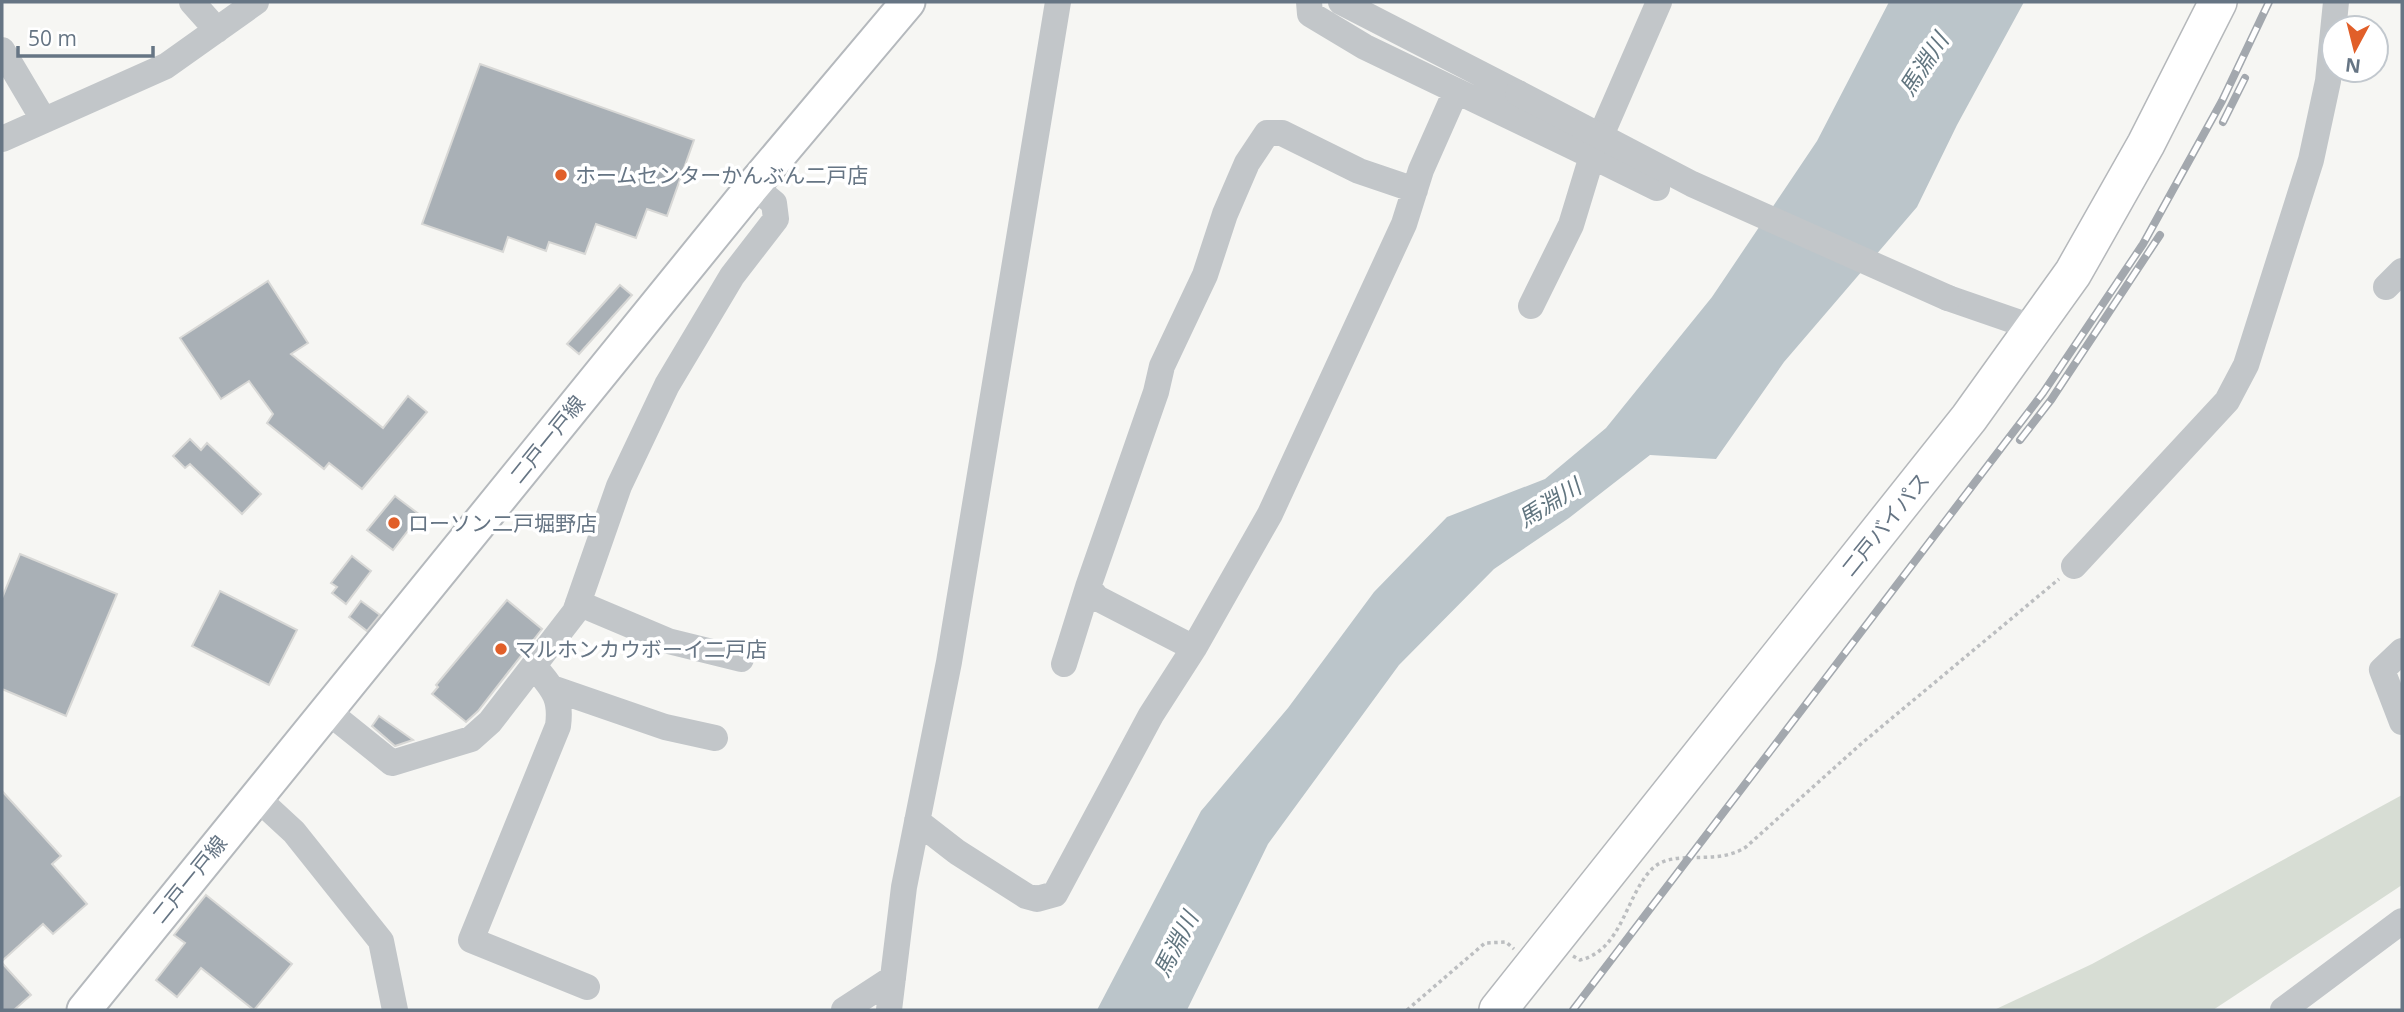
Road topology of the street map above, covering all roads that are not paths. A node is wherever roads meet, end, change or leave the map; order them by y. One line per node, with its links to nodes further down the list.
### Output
1 (192, 2): 10 (street)
2 (256, 2): 10 (street)
3 (908, 2): 16 (main road, 二戸一戸線)
4 (1058, 2): 34 (street)
5 (1309, 2): 12 (street)
6 (1341, 2): 20 (street, bridge)
7 (1658, 2): 15 (street)
8 (2218, 2): 20 (highway, 二戸バイパス)
9 (2336, 2): 21 (street)
10 (217, 30): 13 (street)
11 (2, 50): 13 (street)
12 (1455, 91): 15 (street); 18 (street)
13 (43, 119): 14 (street)
14 (2, 139)
15 (1592, 156): 17 (street); 19 (street)
16 (753, 186): 23 (street); 30 (main road, 二戸一戸線)
17 (1657, 188)
18 (1415, 190): 22 (street); 24 (street)
19 (1531, 306)
20 (2032, 327): 42 (highway, 二戸バイパス)
21 (2074, 566)
22 (1088, 587): 24 (street); 27 (street)
23 (578, 603): 26 (street); 28 (street)
24 (1194, 648): 34 (street)
25 (2402, 650): 31 (street)
26 (741, 659)
27 (1064, 664)
28 (534, 666): 29 (street); 30 (street)
29 (552, 688): 32 (street); 37 (street)
30 (329, 708): 33 (main road, 二戸一戸線)
31 (2402, 722)
32 (715, 738)
33 (255, 796): 38 (main road, 二戸一戸線); 39 (street)
34 (917, 821): 36 (street)
35 (2402, 921): 43 (street)
36 (893, 978): 40 (street); 41 (street)
37 (587, 987)
38 (84, 1010)
39 (395, 1010)
40 (844, 1010)
41 (889, 1010)
42 (1498, 1010)
43 (2283, 1010)

